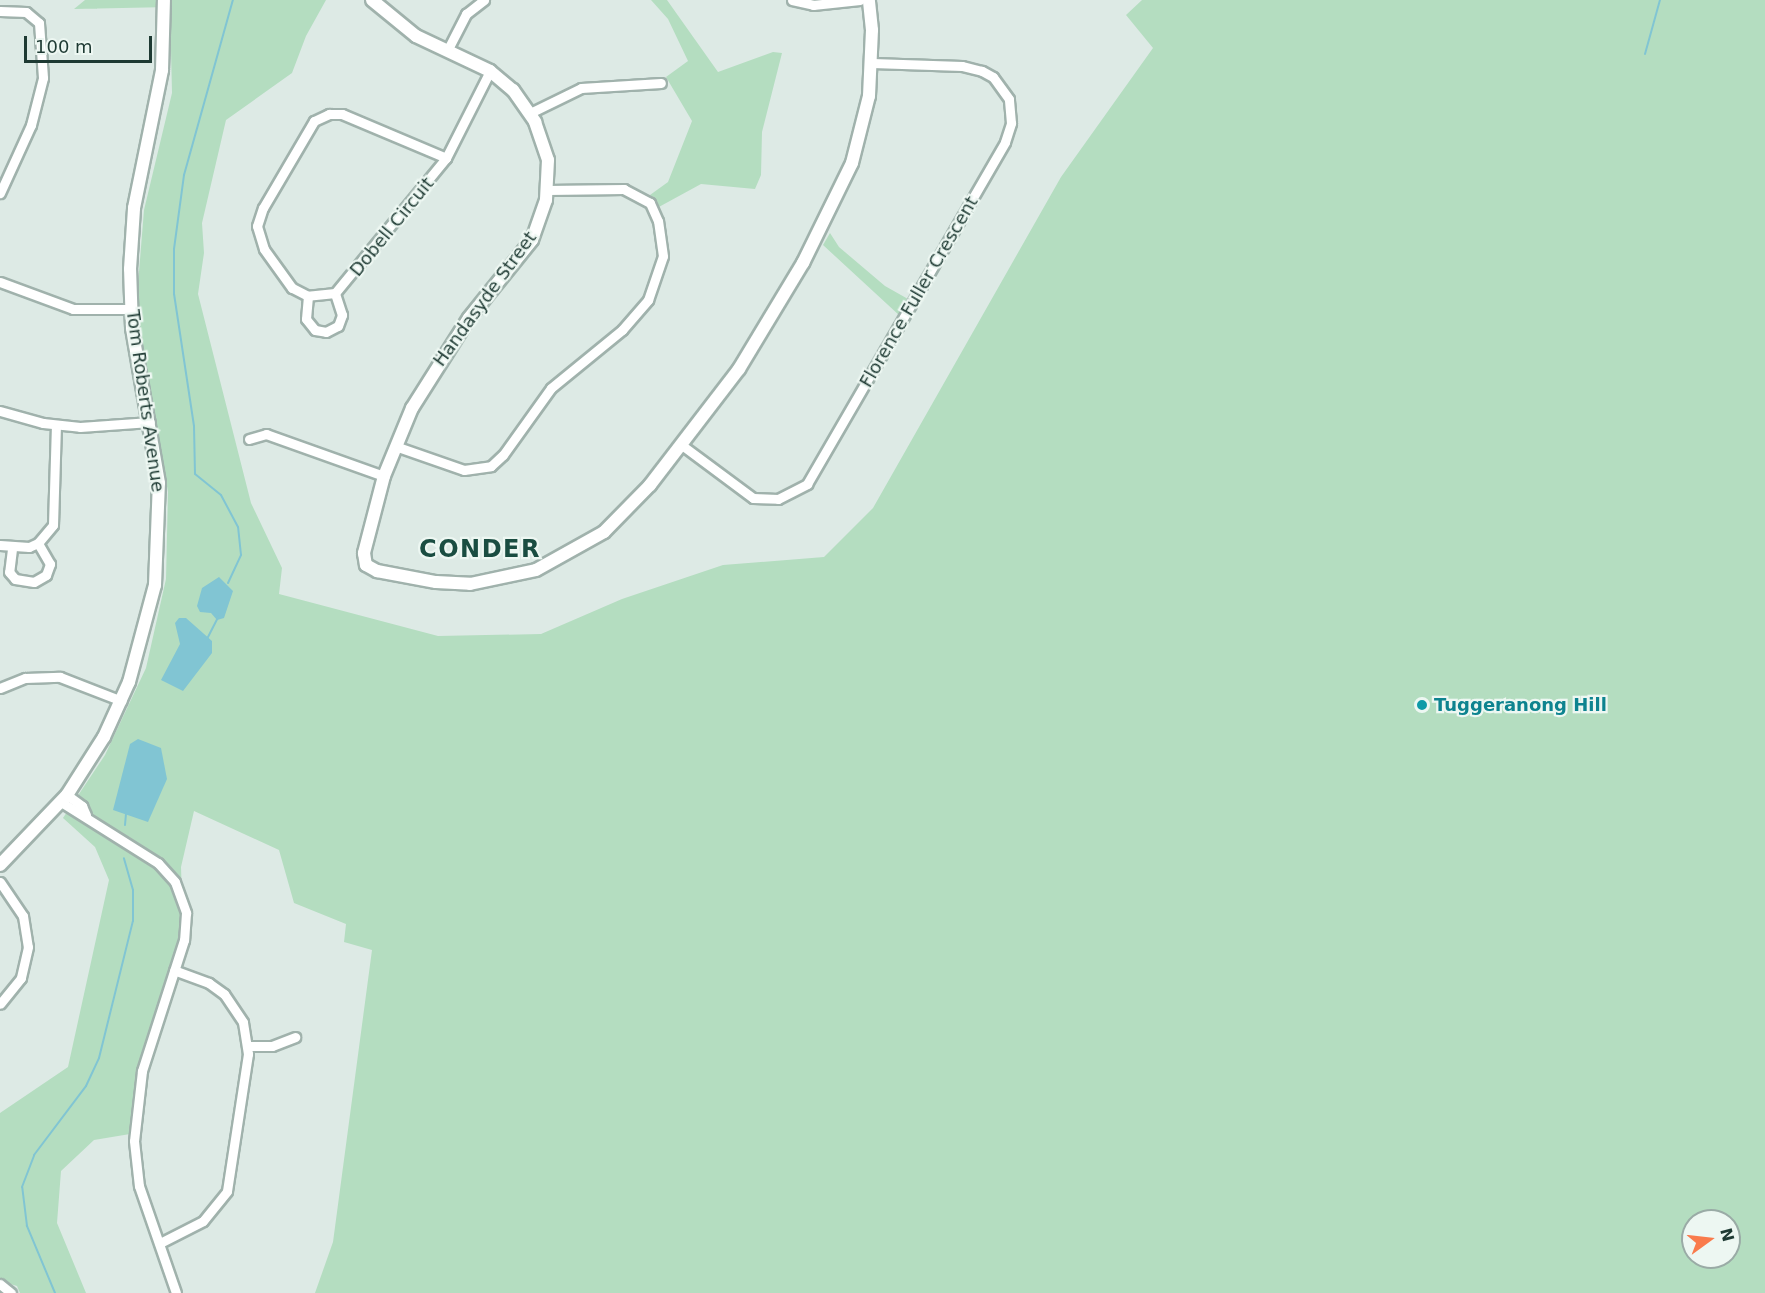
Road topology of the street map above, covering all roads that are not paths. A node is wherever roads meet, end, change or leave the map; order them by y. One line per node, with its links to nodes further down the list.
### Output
1 (164, 0): 19 (street, Tom Roberts Avenue)
2 (372, 0): 8 (street, Handasyde Street)
3 (484, 0): 8 (street)
4 (792, 0): 5 (street)
5 (860, 0)
6 (869, 0): 9 (street)
7 (0, 11): 15 (street)
8 (447, 51): 10 (street, Handasyde Street)
9 (872, 63): 25 (street); 25 (street, Florence Fuller Crescent)
10 (490, 72): 12 (street, Handasyde Street); 13 (street, Dobell Circuit)
11 (661, 83): 12 (street)
12 (530, 113): 14 (street, Handasyde Street)
13 (446, 158): 17 (street, Dobell Circuit); 18 (street, Dobell Circuit)
14 (547, 190): 24 (street, Handasyde Street); 24 (street)
15 (0, 193)
16 (0, 282): 19 (street)
17 (335, 293): 18 (street, Dobell Circuit); 18 (street, Dobell Circuit)
18 (308, 296)
19 (131, 309): 21 (street, Tom Roberts Avenue)
20 (0, 411): 22 (street)
21 (150, 422): 22 (street); 31 (street, Tom Roberts Avenue)
22 (56, 425): 27 (street)
23 (249, 439): 26 (street)
24 (395, 446): 26 (street, Handasyde Street)
25 (682, 446): 26 (street, Handasyde Street)
26 (384, 476)
27 (38, 543): 29 (street); 29 (street)
28 (0, 545): 29 (street)
29 (12, 549)
30 (0, 688): 31 (street)
31 (122, 701): 32 (street, Tom Roberts Avenue)
32 (64, 798): 33 (street, Tom Roberts Avenue); 35 (street)
33 (0, 865)
34 (0, 882): 36 (street)
35 (174, 970): 38 (street); 39 (street)
36 (0, 1004)
37 (295, 1036): 38 (street)
38 (248, 1047): 39 (street)
39 (160, 1243): 42 (street)
40 (0, 1284): 41 (street)
41 (11, 1293)
42 (176, 1293)

